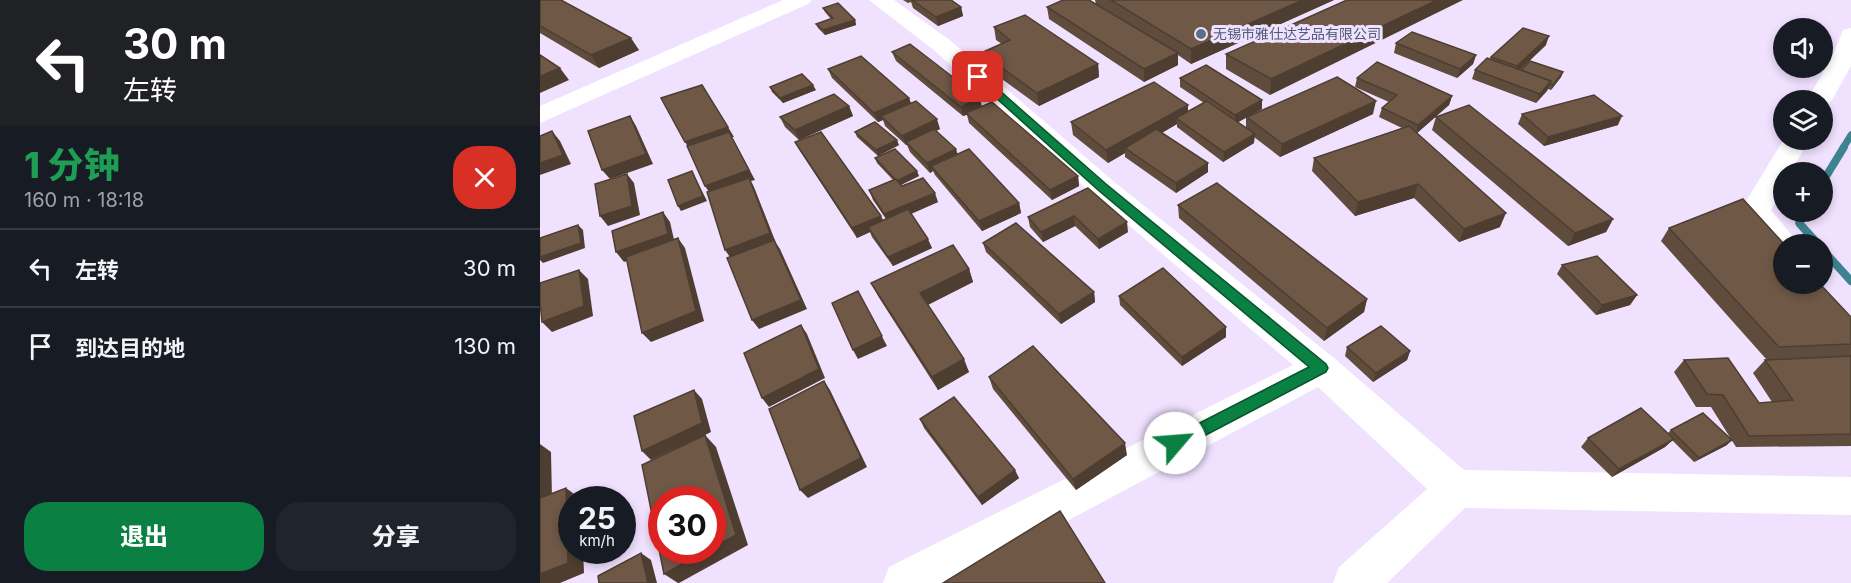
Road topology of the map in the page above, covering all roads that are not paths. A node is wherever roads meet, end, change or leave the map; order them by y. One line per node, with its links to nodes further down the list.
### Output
1 (801, 0): 6 (street)
2 (880, 0): 9 (street)
3 (1851, 35): 4 (street)
4 (1847, 60): 5 (street)
5 (1826, 90)
6 (540, 115)
7 (1790, 150): 8 (street)
8 (1775, 234)
9 (1321, 368): 10 (street); 12 (street)
10 (1455, 489): 11 (street); 13 (street)
11 (1851, 496)
12 (905, 583)
13 (1354, 583)

